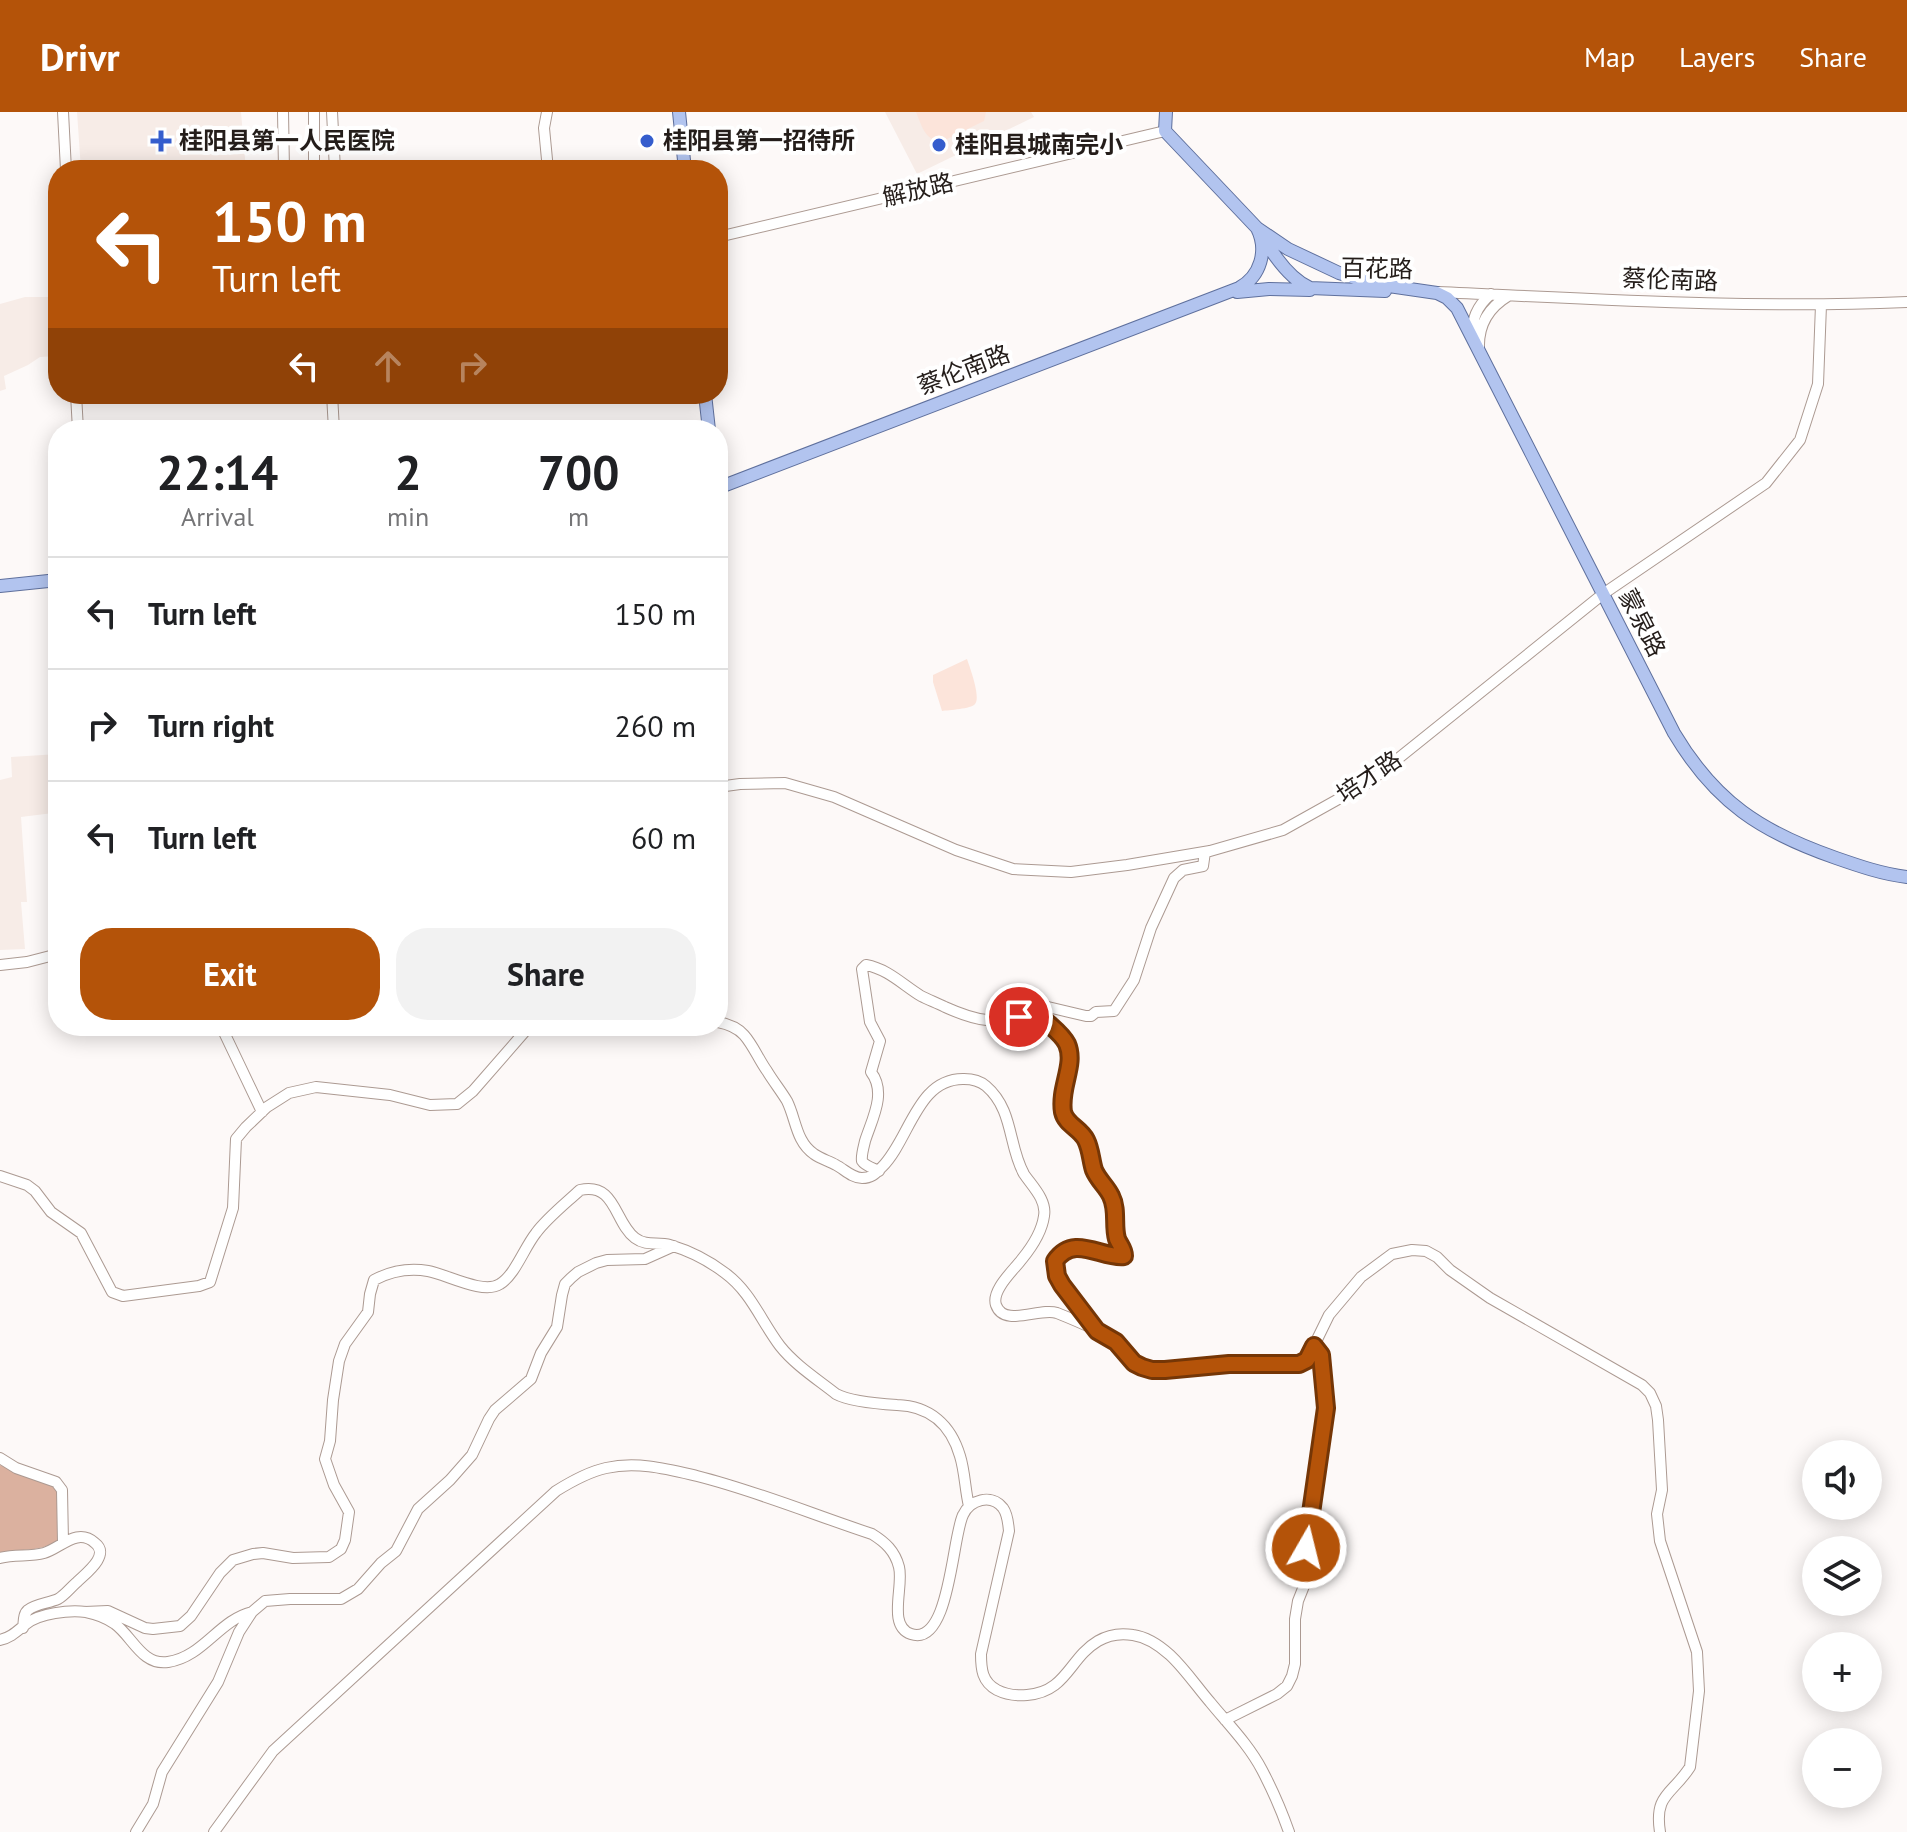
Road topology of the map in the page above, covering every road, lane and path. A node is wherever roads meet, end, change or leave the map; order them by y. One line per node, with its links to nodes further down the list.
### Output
1 (63, 112): 9 (street)
2 (283, 112): 10 (street)
3 (314, 112): 11 (street)
4 (332, 112): 12 (street)
5 (547, 112): 13 (street)
6 (679, 112): 14 (main road)
7 (1166, 112): 8 (main road)
8 (1165, 131): 15 (main road, 百花路); 16 (street, 解放路)
9 (65, 160)
10 (284, 160)
11 (314, 160)
12 (334, 160)
13 (547, 160)
14 (684, 160)
15 (1257, 228): 17 (main road, 百花路); 18 (main road, 百花路); 19 (main road, 蔡伦南路)
16 (728, 235)
17 (1316, 290): 18 (main road, 百花路); 19 (main road, 蔡伦南路)
18 (1432, 291): 20 (street, 蔡伦南路); 26 (main road, 蒙泉路)
19 (1225, 293): 27 (main road, 蔡伦南路)
20 (1491, 294): 21 (street, 蔡伦南路); 26 (street)
21 (1509, 295): 24 (street, 蔡伦南路); 26 (street)
22 (1907, 302): 23 (street, 蔡伦南路)
23 (1885, 303): 24 (street, 蔡伦南路); 25 (street)
24 (1821, 305): 30 (street, 培才路)
25 (1907, 311)
26 (1476, 345): 30 (main road, 蒙泉路)
27 (728, 484)
28 (48, 581): 29 (main road)
29 (0, 586)
30 (1603, 594): 32 (street, 培才路); 33 (main road, 蒙泉路)
31 (728, 786): 32 (street, 培才路)
32 (1205, 852): 36 (street)
33 (1907, 877)
34 (48, 957): 35 (street)
35 (0, 965)
36 (1030, 1012): 41 (street); 44 (street)
37 (728, 1024): 41 (street)
38 (226, 1036): 40 (street)
39 (522, 1036): 40 (street)
40 (262, 1112): 42 (street)
41 (879, 1171): 44 (street)
42 (0, 1176)
43 (674, 1246): 47 (street); 50 (street); 51 (street)
44 (1097, 1331): 45 (street)
45 (1314, 1346): 54 (street); 58 (street)
46 (0, 1458): 48 (street)
47 (969, 1506): 54 (street); 56 (street)
48 (63, 1542): 49 (street); 52 (street)
49 (0, 1558)
50 (85, 1612): 51 (street); 52 (street)
51 (252, 1612): 55 (street)
52 (23, 1628): 53 (street)
53 (0, 1640)
54 (1225, 1720): 57 (street)
55 (136, 1832)
56 (214, 1832)
57 (1289, 1832)
58 (1660, 1832)

